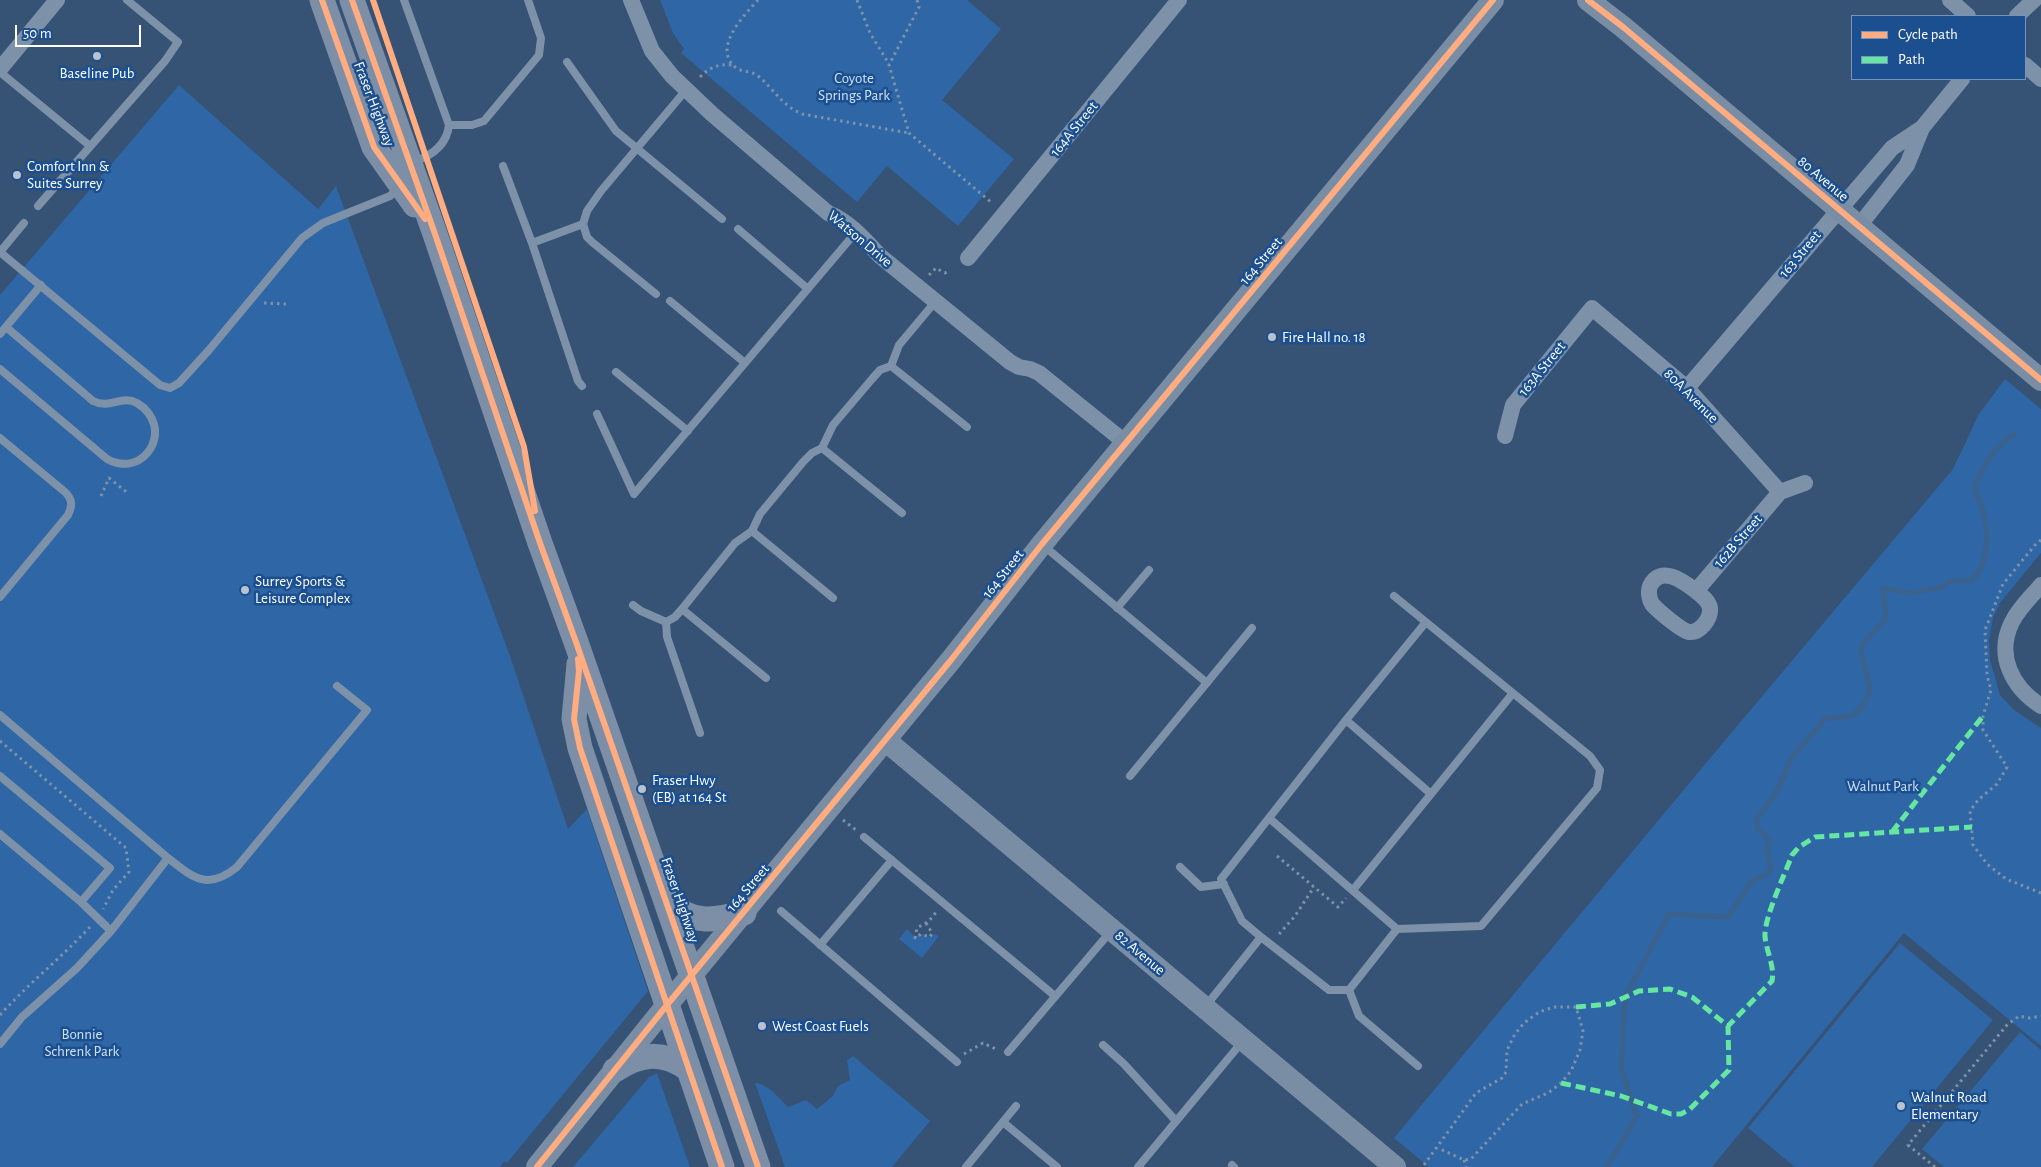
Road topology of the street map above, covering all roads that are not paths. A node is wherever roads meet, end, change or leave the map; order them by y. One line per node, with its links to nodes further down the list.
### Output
1 (57, 0): 17 (street)
2 (126, 0): 23 (lane)
3 (322, 0): 27 (main road, Fraser Highway)
4 (352, 0): 25 (main road, Fraser Highway)
5 (404, 0): 21 (lane)
6 (528, 0): 21 (lane)
7 (631, 0): 20 (street, Watson Drive)
8 (1179, 0): 39 (street, 164A Street)
9 (1493, 0): 60 (street, 164 Street)
10 (1588, 0): 29 (street, 80 Avenue)
11 (1950, 0): 13 (street)
12 (2034, 0): 14 (street)
13 (1967, 15)
14 (2018, 15)
15 (567, 62): 24 (lane)
16 (2026, 66): 18 (street)
17 (0, 70): 23 (lane)
18 (2041, 79)
19 (1961, 80): 22 (street, 163 Street)
20 (686, 90): 24 (lane); 35 (street, Watson Drive)
21 (449, 125): 25 (lane)
22 (1922, 128): 29 (street, 163 Street); 33 (street, 163 Street)
23 (90, 146): 28 (lane)
24 (637, 149): 30 (lane); 32 (lane)
25 (409, 163): 36 (main road, Fraser Highway)
26 (503, 166): 37 (lane)
27 (402, 186): 36 (main road, Fraser Highway); 40 (lane)
28 (38, 206)
29 (1839, 209): 33 (street, 80 Avenue); 54 (street, 163 Street)
30 (722, 219)
31 (24, 223): 38 (lane)
32 (583, 224): 37 (lane); 42 (lane)
33 (1859, 226): 52 (street, 80 Avenue)
34 (738, 229): 41 (lane)
35 (856, 232): 41 (lane); 44 (street, Watson Drive)
36 (435, 234): 79 (main road, Fraser Highway)
37 (532, 243): 53 (lane)
38 (0, 252): 40 (lane)
39 (968, 258)
40 (41, 285): 46 (lane)
41 (808, 289): 48 (lane)
42 (656, 294)
43 (670, 301): 48 (lane)
44 (935, 302): 49 (lane); 60 (street, Watson Drive)
45 (1592, 308): 54 (street, 80A Avenue); 58 (street, 163A Street)
46 (6, 327): 47 (lane); 50 (lane)
47 (0, 334)
48 (745, 363): 57 (lane)
49 (891, 366): 56 (lane); 61 (lane)
50 (0, 369)
51 (616, 372): 57 (lane)
52 (2041, 380)
53 (582, 386)
54 (1687, 388): 63 (street, 80A Avenue)
55 (597, 414): 57 (lane)
56 (967, 427)
57 (688, 431)
58 (1505, 436)
59 (0, 438): 71 (lane)
60 (1126, 443): 66 (street, 164 Street)
61 (822, 448): 64 (lane); 65 (lane)
62 (1805, 482): 63 (street)
63 (1780, 492): 69 (street, 162B Street)
64 (902, 514)
65 (752, 531): 72 (lane); 75 (lane)
66 (1042, 544): 74 (lane); 88 (street, 164 Street)
67 (1149, 570): 74 (lane)
68 (2041, 585): 84 (street)
69 (1696, 591)
70 (1394, 596): 77 (lane)
71 (0, 597)
72 (833, 598)
73 (633, 605): 76 (lane)
74 (1117, 608): 81 (lane)
75 (682, 609): 76 (lane); 80 (lane)
76 (666, 622): 87 (lane)
77 (1426, 622): 83 (lane); 86 (lane)
78 (1252, 628): 81 (lane)
79 (576, 642): 101 (main road, Fraser Highway); 112 (main road, Fraser Highway)
80 (766, 678)
81 (1207, 683): 90 (lane)
82 (337, 686): 95 (lane)
83 (1513, 693): 91 (lane); 104 (lane)
84 (2041, 706)
85 (0, 715): 95 (lane)
86 (1346, 720): 91 (lane); 92 (lane)
87 (700, 733)
88 (885, 740): 103 (street, 164 Street); 105 (street, 82 Avenue)
89 (0, 776): 100 (lane)
90 (1130, 776)
91 (1431, 794): 99 (lane)
92 (1269, 818): 98 (lane); 99 (lane)
93 (0, 834): 100 (lane)
94 (864, 837): 96 (lane)
95 (168, 858): 106 (lane)
96 (892, 860): 108 (lane); 111 (lane)
97 (1180, 867): 98 (lane)
98 (1224, 884): 107 (lane)
99 (1351, 892): 104 (lane)
100 (81, 902): 106 (lane)
101 (667, 902): 103 (main road); 109 (main road, Fraser Highway)
102 (781, 911): 108 (lane)
103 (744, 913): 109 (street, 164 Street)
104 (1397, 929): 110 (lane)
105 (1112, 930): 111 (lane); 113 (street, 82 Avenue)
106 (111, 931): 115 (lane)
107 (1261, 936): 110 (lane); 113 (lane)
108 (820, 945): 118 (lane)
109 (692, 975): 112 (street, 164 Street); 127 (main road, Fraser Highway)
110 (1349, 990): 119 (lane)
111 (1055, 996): 117 (lane)
112 (667, 1005): 120 (main road, Fraser Highway); 121 (street, 164 Street)
113 (1204, 1007): 114 (street, 82 Avenue)
114 (1244, 1041): 123 (lane); 131 (street, 82 Avenue)
115 (0, 1044)
116 (1103, 1045): 123 (lane)
117 (1008, 1052)
118 (956, 1062)
119 (1418, 1066)
120 (688, 1069): 121 (main road); 126 (main road, Fraser Highway)
121 (615, 1070): 125 (street, 164 Street)
122 (1016, 1106): 124 (lane)
123 (1176, 1121): 130 (lane)
124 (1003, 1122): 128 (lane); 129 (lane)
125 (537, 1167)
126 (722, 1167)
127 (758, 1167)
128 (966, 1167)
129 (1057, 1167)
130 (1138, 1167)
131 (1395, 1167)

